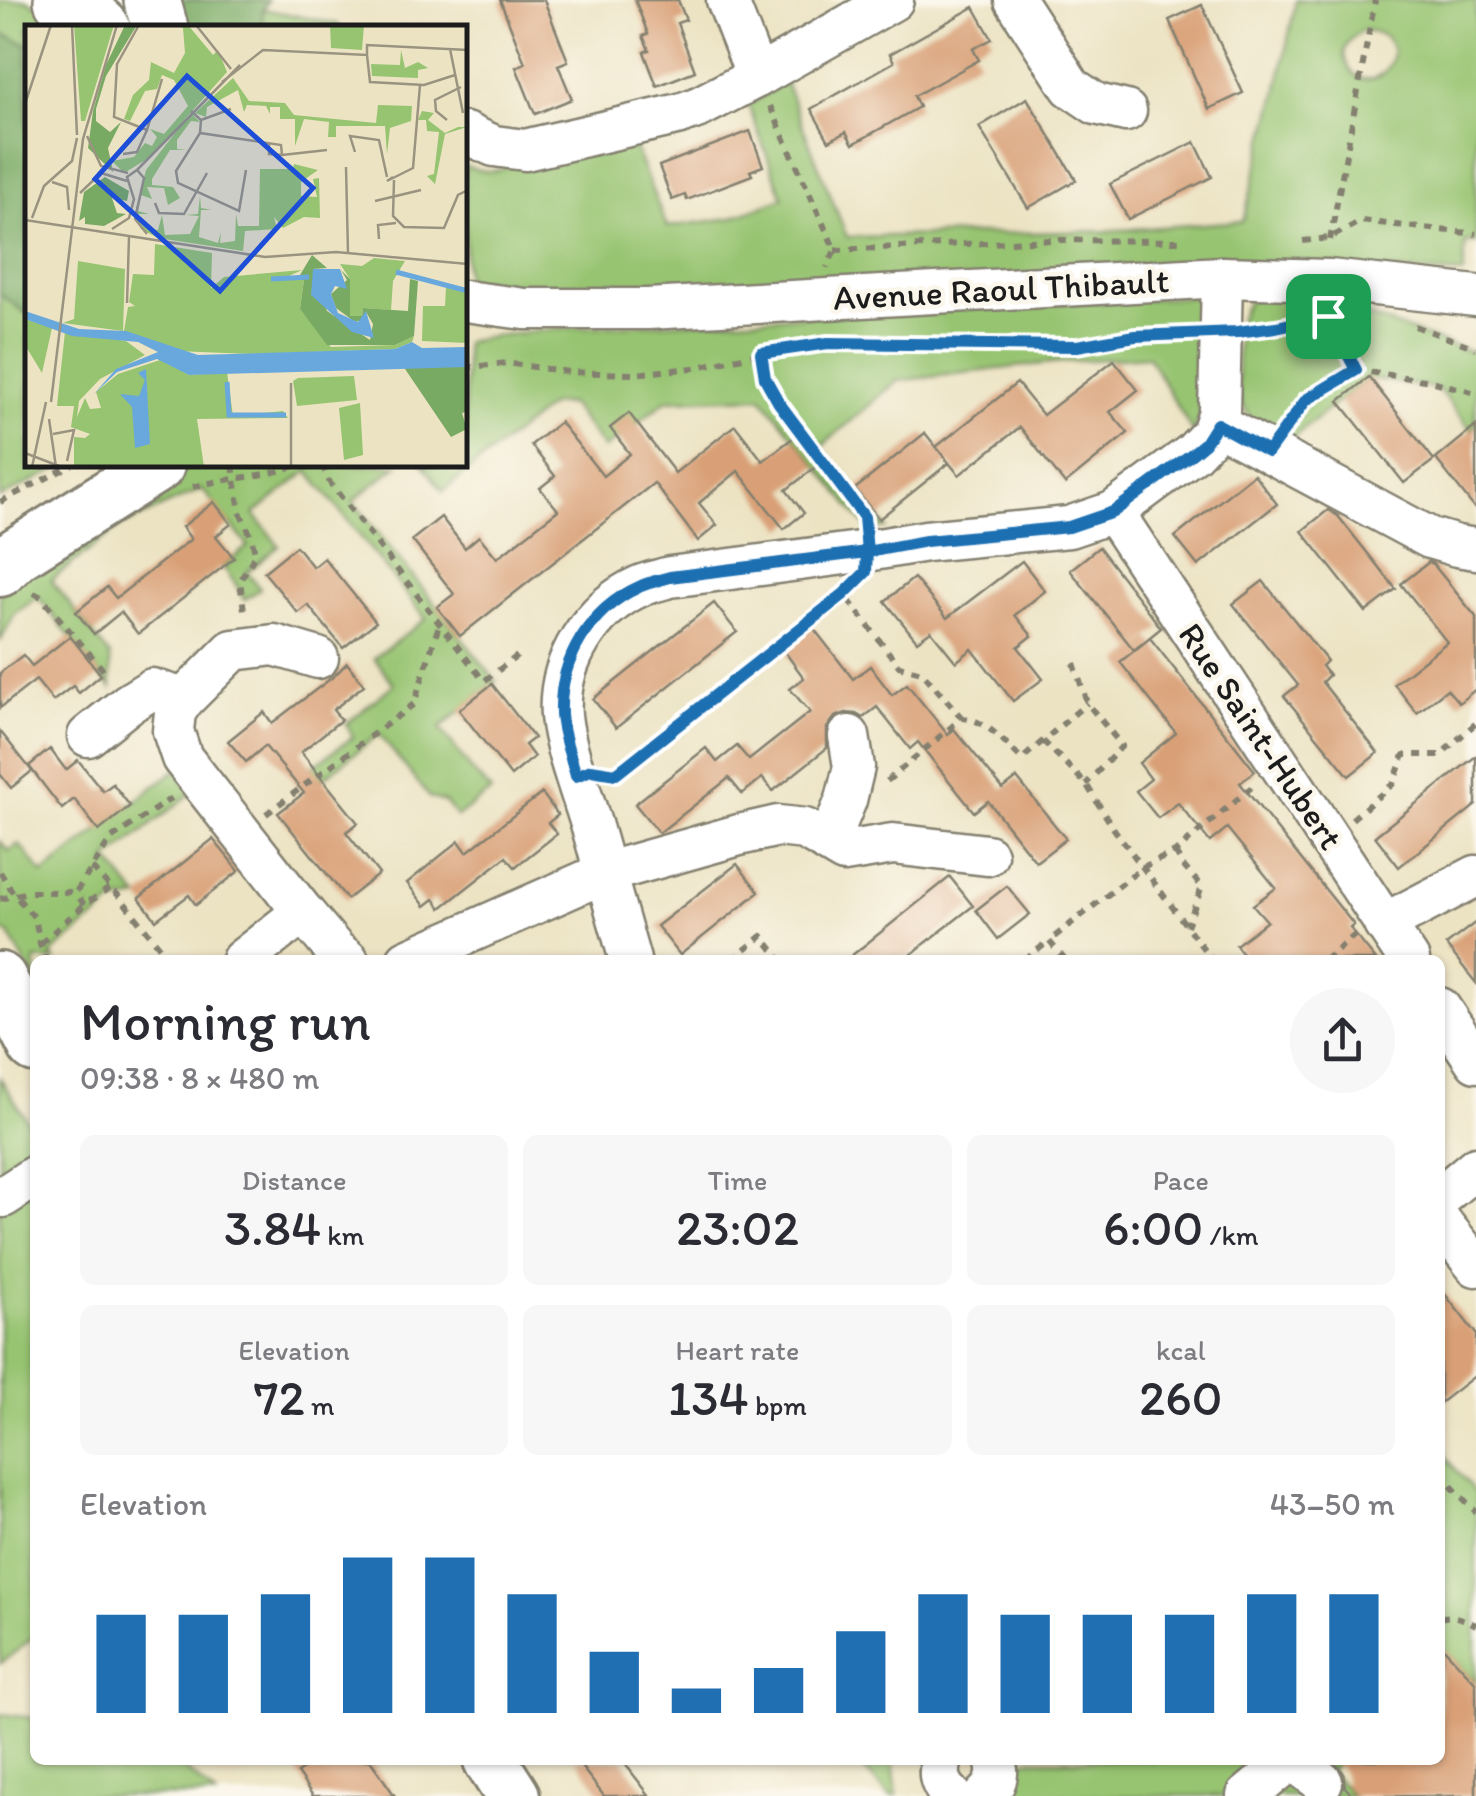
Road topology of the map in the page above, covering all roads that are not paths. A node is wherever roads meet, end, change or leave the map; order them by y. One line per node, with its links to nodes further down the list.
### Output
1 (62, 0): 6 (highway)
2 (152, 0): 7 (highway)
3 (727, 0): 8 (street)
4 (893, 0): 8 (street)
5 (1016, 0): 9 (street)
6 (99, 25)
7 (159, 25)
8 (757, 77): 10 (street)
9 (1126, 112)
10 (468, 134)
11 (1222, 277): 12 (street, Avenue Raoul Thibault); 14 (street, Avenue Raoul Thibault); 16 (street)
12 (1476, 296)
13 (468, 301): 14 (street)
14 (525, 309): 15 (street)
15 (468, 325)
16 (1217, 424): 19 (street); 21 (street)
17 (100, 468): 20 (main road)
18 (153, 468): 22 (main road)
19 (1113, 512): 29 (street); 32 (street, Rue Saint-Hubert)
20 (0, 521)
21 (1476, 549)
22 (12, 578)
23 (318, 658): 24 (street)
24 (168, 694): 25 (street); 31 (street)
25 (88, 736)
26 (849, 736): 27 (street)
27 (836, 846): 28 (street); 29 (street)
28 (987, 855)
29 (604, 874): 35 (street); 36 (street)
30 (1476, 876): 32 (street)
31 (303, 912): 33 (street); 34 (street)
32 (1384, 924): 37 (street, Rue Saint-Hubert)
33 (248, 955)
34 (342, 955)
35 (418, 955)
36 (628, 955)
37 (1405, 955)
38 (0, 979): 41 (main road)
39 (0, 1010): 42 (main road)
40 (1445, 1016): 43 (street)
41 (30, 1036)
42 (30, 1051)
43 (1476, 1062)
44 (1476, 1167): 45 (street)
45 (1445, 1192)
46 (1445, 1227): 47 (street)
47 (1476, 1266)
48 (493, 1765): 54 (main road)
49 (941, 1765): 55 (street)
50 (996, 1765): 56 (street)
51 (1288, 1765): 57 (street)
52 (1300, 1765): 53 (street)
53 (1322, 1782)
54 (513, 1796)
55 (951, 1796)
56 (985, 1796)
57 (1247, 1796)

